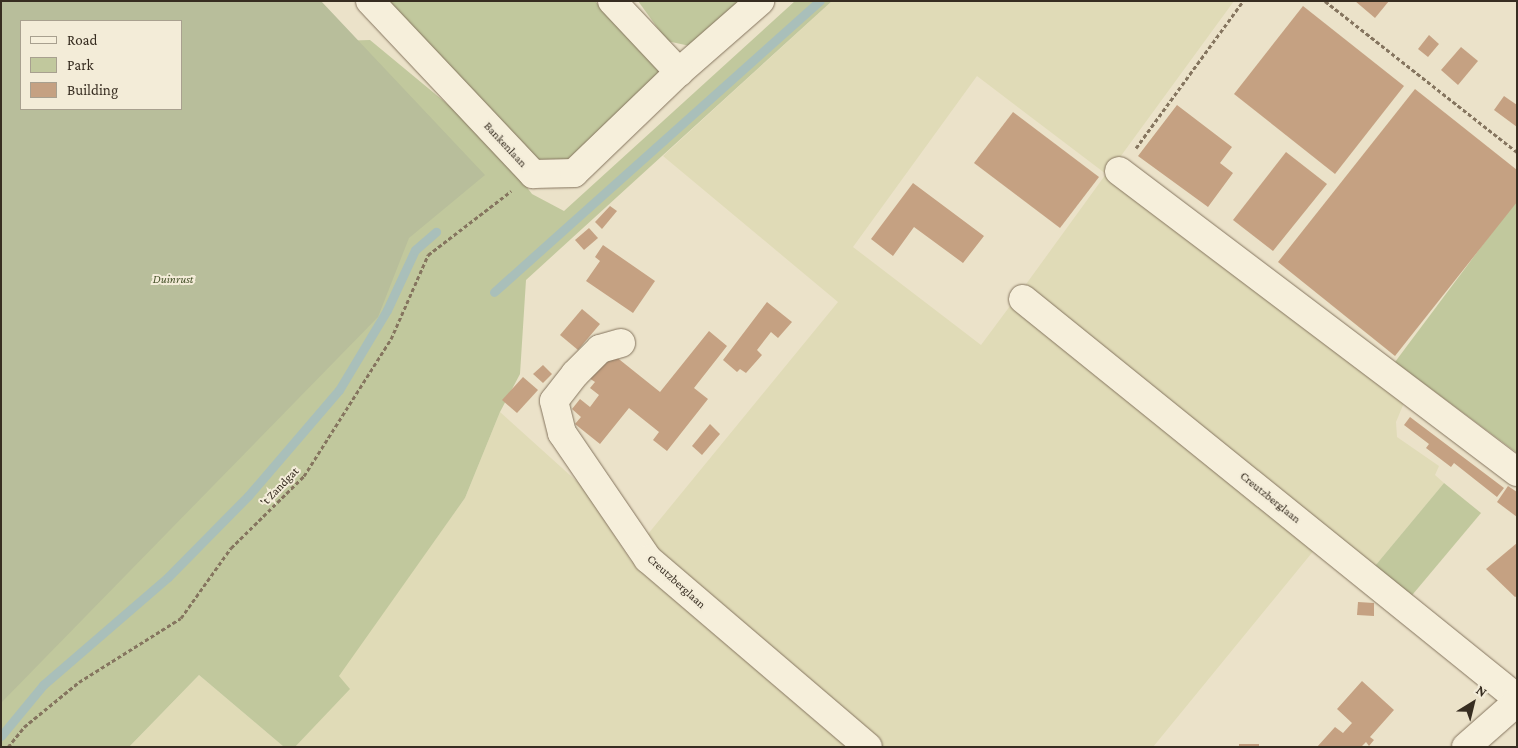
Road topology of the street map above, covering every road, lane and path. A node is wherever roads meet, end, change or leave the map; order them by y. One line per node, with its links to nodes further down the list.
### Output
1 (370, 1): 9 (street, Bankenlaan)
2 (612, 1): 6 (street)
3 (1243, 1): 8 (path)
4 (1325, 1): 7 (path)
5 (755, 3): 6 (street, Bankenlaan)
6 (679, 72): 9 (street, Bankenlaan)
7 (1517, 152)
8 (1119, 171): 12 (street)
9 (533, 174): 15 (path, 't Zandgat)
10 (1023, 299): 13 (street, Creutzberglaan)
11 (621, 343): 16 (street, Creutzberglaan)
12 (1517, 472)
13 (1517, 698)
14 (1517, 702): 17 (street)
15 (8, 747)
16 (868, 747)
17 (1466, 747)

